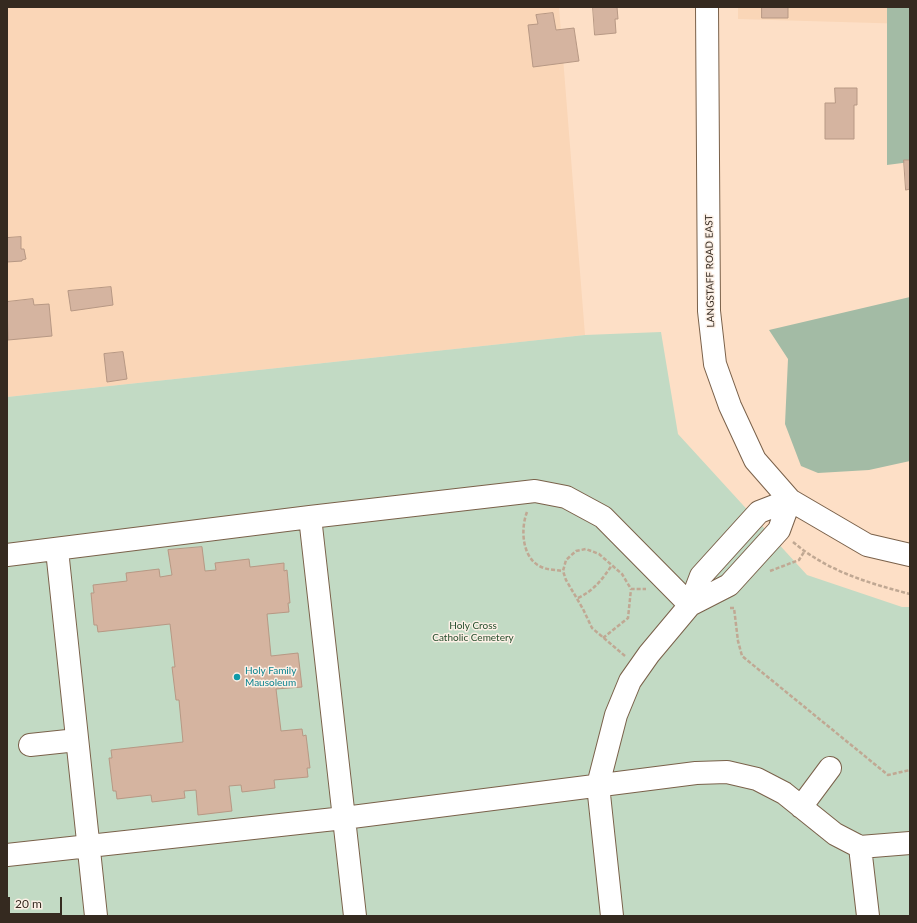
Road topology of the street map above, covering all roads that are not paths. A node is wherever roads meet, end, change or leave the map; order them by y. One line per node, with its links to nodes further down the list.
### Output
1 (707, 7): 2 (street, LANGSTAFF ROAD EAST)
2 (790, 500): 6 (street, LANGSTAFF ROAD EAST); 7 (street); 7 (street)
3 (310, 517): 4 (street); 7 (street); 13 (street)
4 (56, 550): 5 (street); 8 (street)
5 (7, 555)
6 (910, 555)
7 (690, 605): 11 (street)
8 (77, 740): 9 (street); 15 (street)
9 (30, 745)
10 (830, 768): 12 (street)
11 (598, 785): 12 (street); 13 (street); 20 (street)
12 (801, 807): 16 (street)
13 (344, 818): 15 (street); 19 (street)
14 (910, 843): 16 (street)
15 (88, 846): 17 (street); 18 (street)
16 (860, 848): 21 (street)
17 (7, 855)
18 (96, 916)
19 (355, 916)
20 (612, 916)
21 (868, 916)

